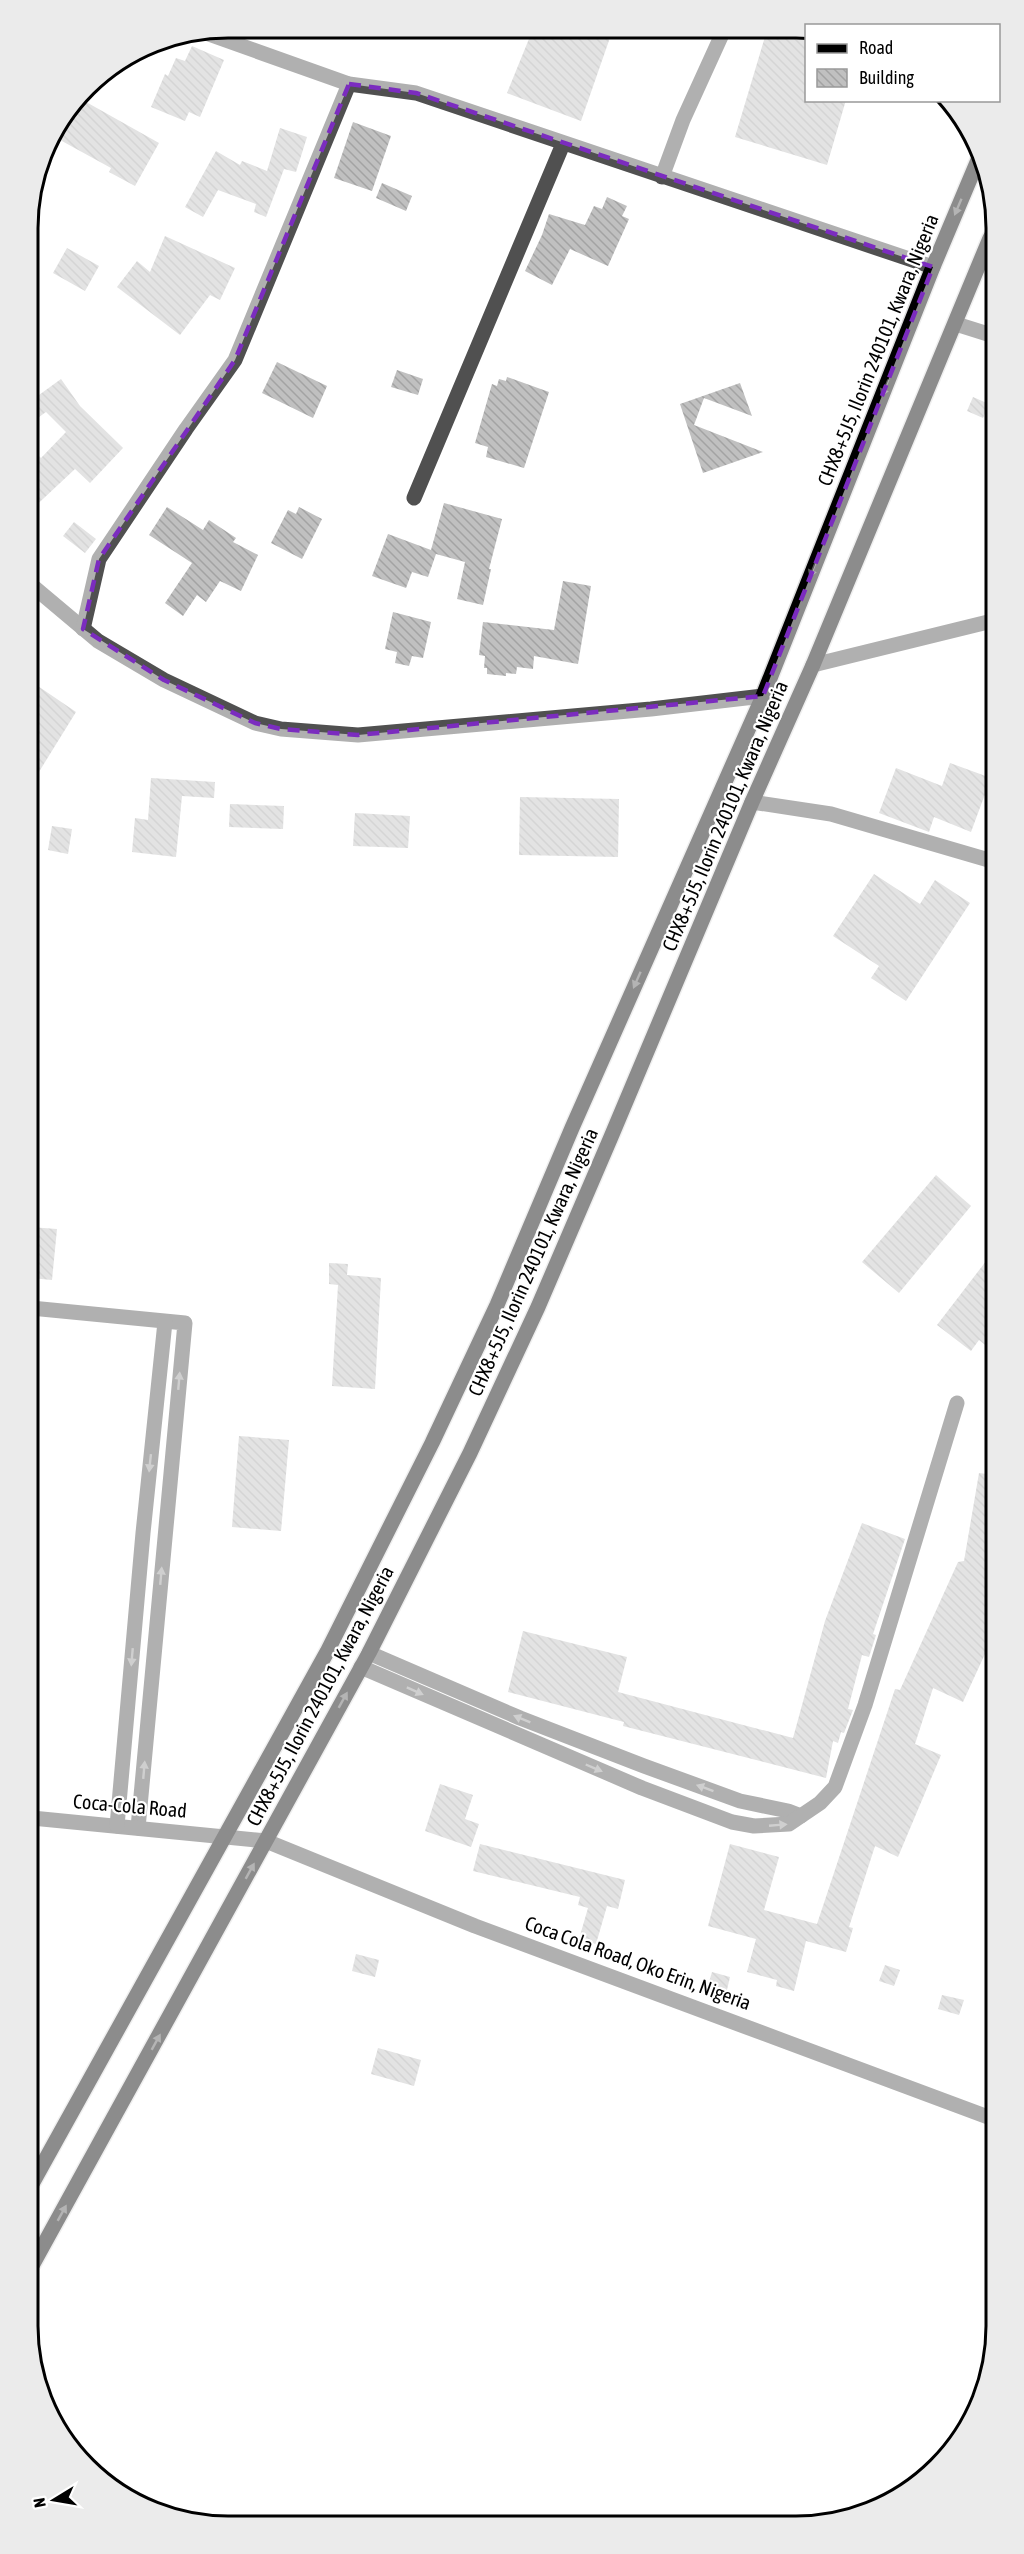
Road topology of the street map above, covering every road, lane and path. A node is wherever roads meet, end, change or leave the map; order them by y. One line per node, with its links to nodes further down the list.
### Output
1 (220, 38): 3 (street)
2 (720, 38): 6 (street)
3 (349, 84): 4 (street); 14 (street)
4 (563, 144): 6 (street); 11 (street)
5 (976, 166): 8 (main road, CHX8+5J5, Ilorin 240101, Kwara, Nigeria, one-way to 8)
6 (662, 177): 8 (street)
7 (986, 248): 9 (main road, CHX8+5J5, Ilorin 240101, Kwara, Nigeria)
8 (933, 267): 16 (main road, CHX8+5J5, Ilorin 240101, Kwara, Nigeria, one-way to 16)
9 (956, 324): 10 (street); 15 (main road, CHX8+5J5, Ilorin 240101, Kwara, Nigeria)
10 (986, 333)
11 (414, 498)
12 (38, 591): 14 (street)
13 (986, 622): 15 (street)
14 (83, 629): 16 (street)
15 (813, 665): 17 (main road, CHX8+5J5, Ilorin 240101, Kwara, Nigeria)
16 (763, 696): 28 (main road, CHX8+5J5, Ilorin 240101, Kwara, Nigeria, one-way to 28)
17 (752, 802): 18 (street); 22 (main road, CHX8+5J5, Ilorin 240101, Kwara, Nigeria)
18 (986, 859)
19 (38, 1309): 20 (street)
20 (165, 1322): 26 (street, one-way to 26); 27 (street, one-way to 20)
21 (957, 1403): 24 (street)
22 (369, 1653): 23 (main road, CHX8+5J5, Ilorin 240101, Kwara, Nigeria); 24 (street, one-way to 22)
23 (361, 1667): 24 (street, one-way to 24); 29 (main road, CHX8+5J5, Ilorin 240101, Kwara, Nigeria, one-way to 23)
24 (801, 1816)
25 (38, 1819): 26 (street, Coca-Cola Road)
26 (117, 1826): 27 (street, Coca-Cola Road)
27 (138, 1828): 28 (street, Coca-Cola Road)
28 (224, 1836): 29 (street, Coca-Cola Road); 31 (main road, CHX8+5J5, Ilorin 240101, Kwara, Nigeria)
29 (266, 1841): 30 (street, Coca Cola Road, Oko Erin, Nigeria); 32 (main road, CHX8+5J5, Ilorin 240101, Kwara, Nigeria, one-way to 29)
30 (986, 2116)
31 (38, 2173)
32 (38, 2255)

